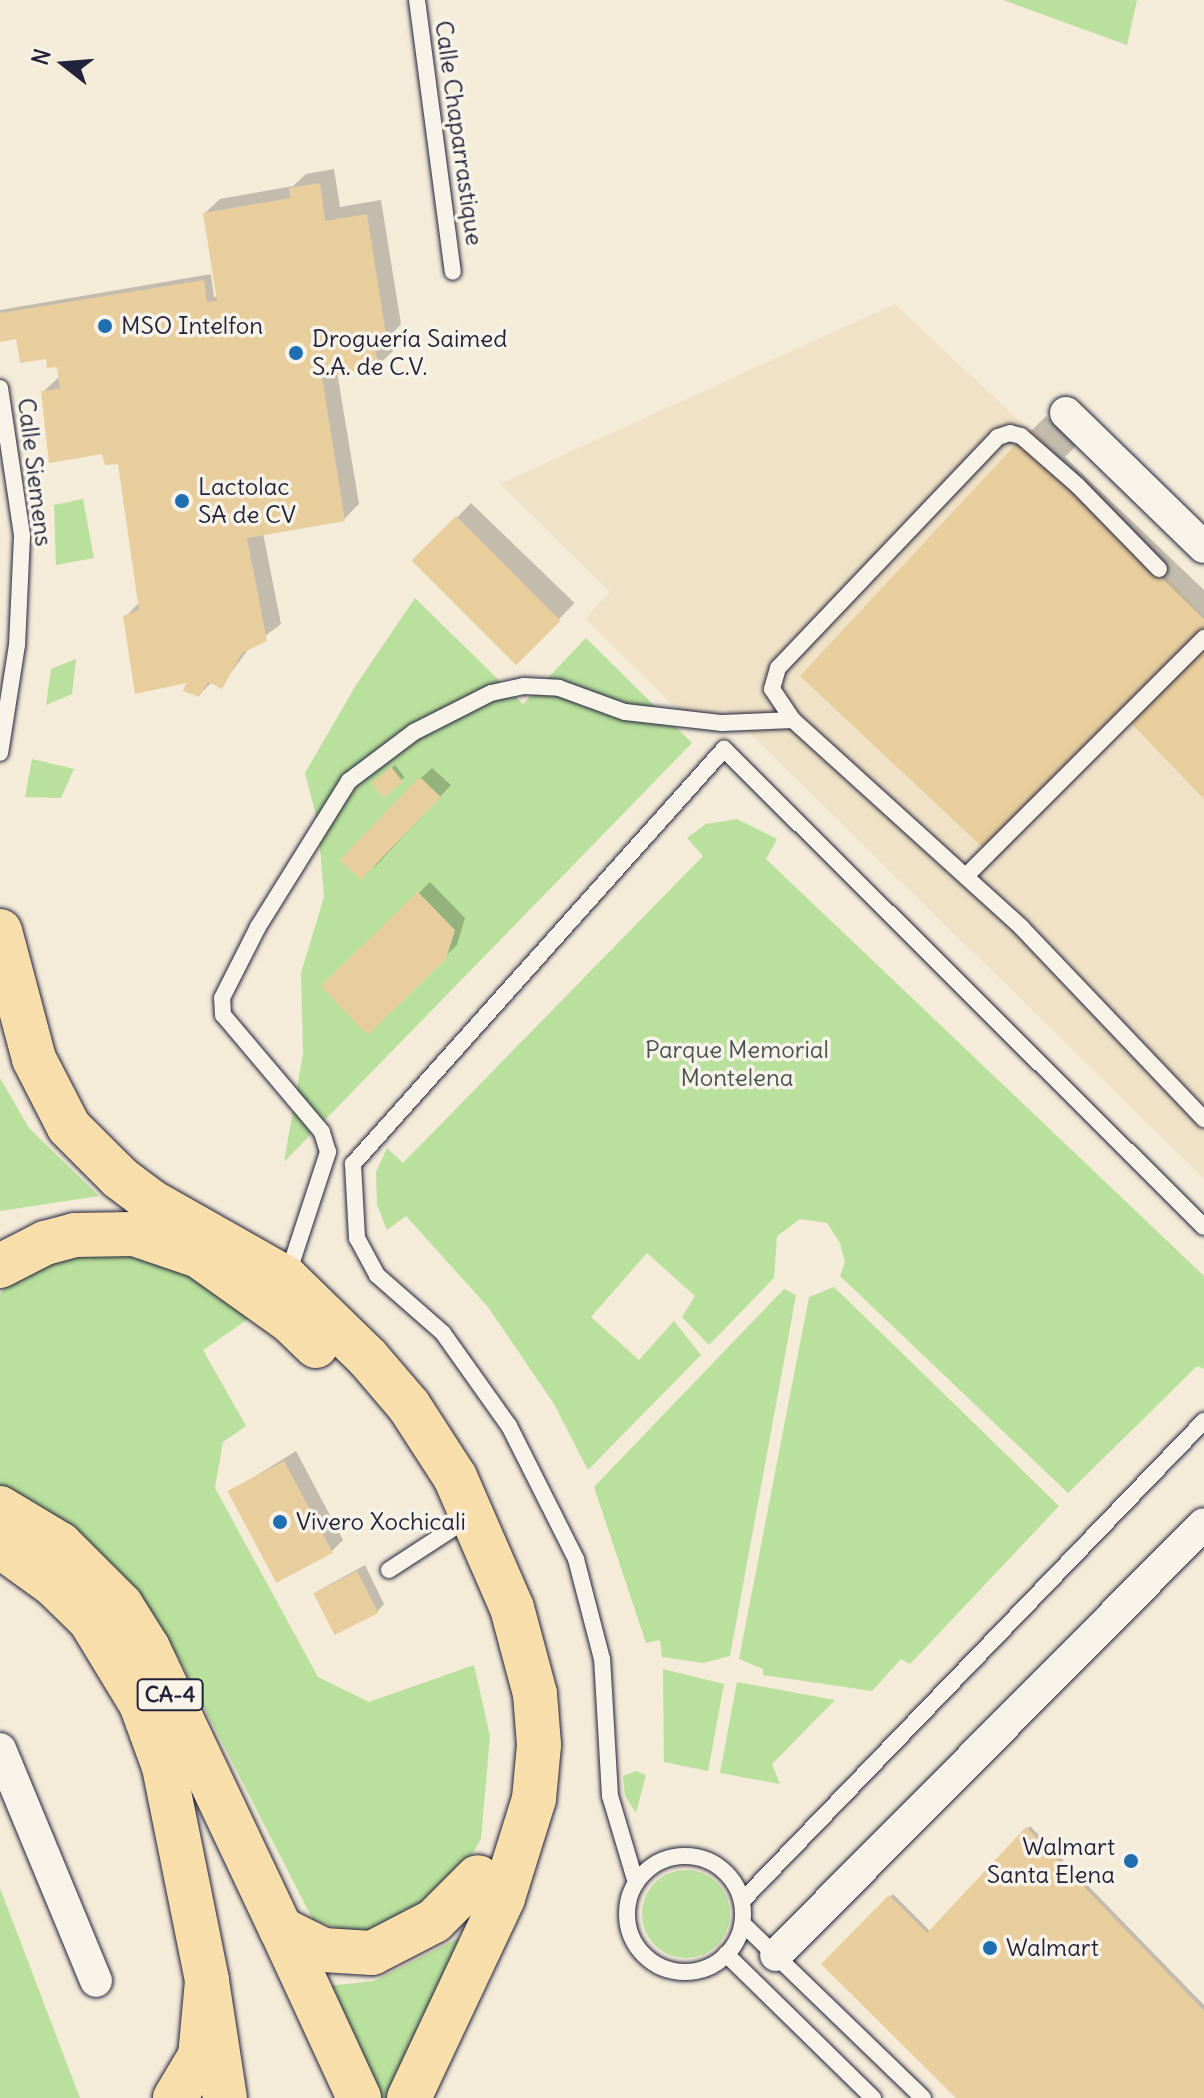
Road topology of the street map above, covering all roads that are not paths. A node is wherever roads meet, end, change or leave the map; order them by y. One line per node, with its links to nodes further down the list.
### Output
1 (417, 0): 2 (lane, Calle Chaparrastique)
2 (453, 272)
3 (0, 388): 9 (lane, Calle Siemens)
4 (1066, 413): 5 (street)
5 (1204, 547)
6 (1159, 569): 8 (lane)
7 (1204, 638): 10 (lane)
8 (793, 720): 10 (lane); 17 (lane)
9 (0, 753)
10 (966, 876): 12 (lane)
11 (0, 931): 13 (main road)
12 (1204, 1119)
13 (142, 1218): 15 (main road); 16 (main road)
14 (1204, 1227): 26 (lane)
15 (206, 1246): 17 (main road); 21 (main road)
16 (0, 1266)
17 (286, 1278): 25 (main road)
18 (1204, 1421): 28 (lane)
19 (0, 1508): 30 (main road, CA-4)
20 (1204, 1524): 32 (street)
21 (452, 1529): 23 (lane); 25 (main road)
22 (0, 1546): 34 (main road, CA-4)
23 (389, 1570)
24 (0, 1749): 33 (street)
25 (512, 1837): 27 (main road)
26 (636, 1883): 28 (lane); 31 (lane)
27 (491, 1887): 30 (main road); 38 (main road)
28 (743, 1900): 29 (lane)
29 (743, 1924): 31 (lane); 32 (lane)
30 (281, 1929): 37 (main road, CA-4)
31 (726, 1954): 39 (lane)
32 (776, 1955): 40 (lane)
33 (96, 1981)
34 (207, 1981): 35 (main road); 36 (main road, CA-4)
35 (175, 2098)
36 (225, 2098)
37 (359, 2098)
38 (409, 2098)
39 (873, 2098)
40 (923, 2098)

